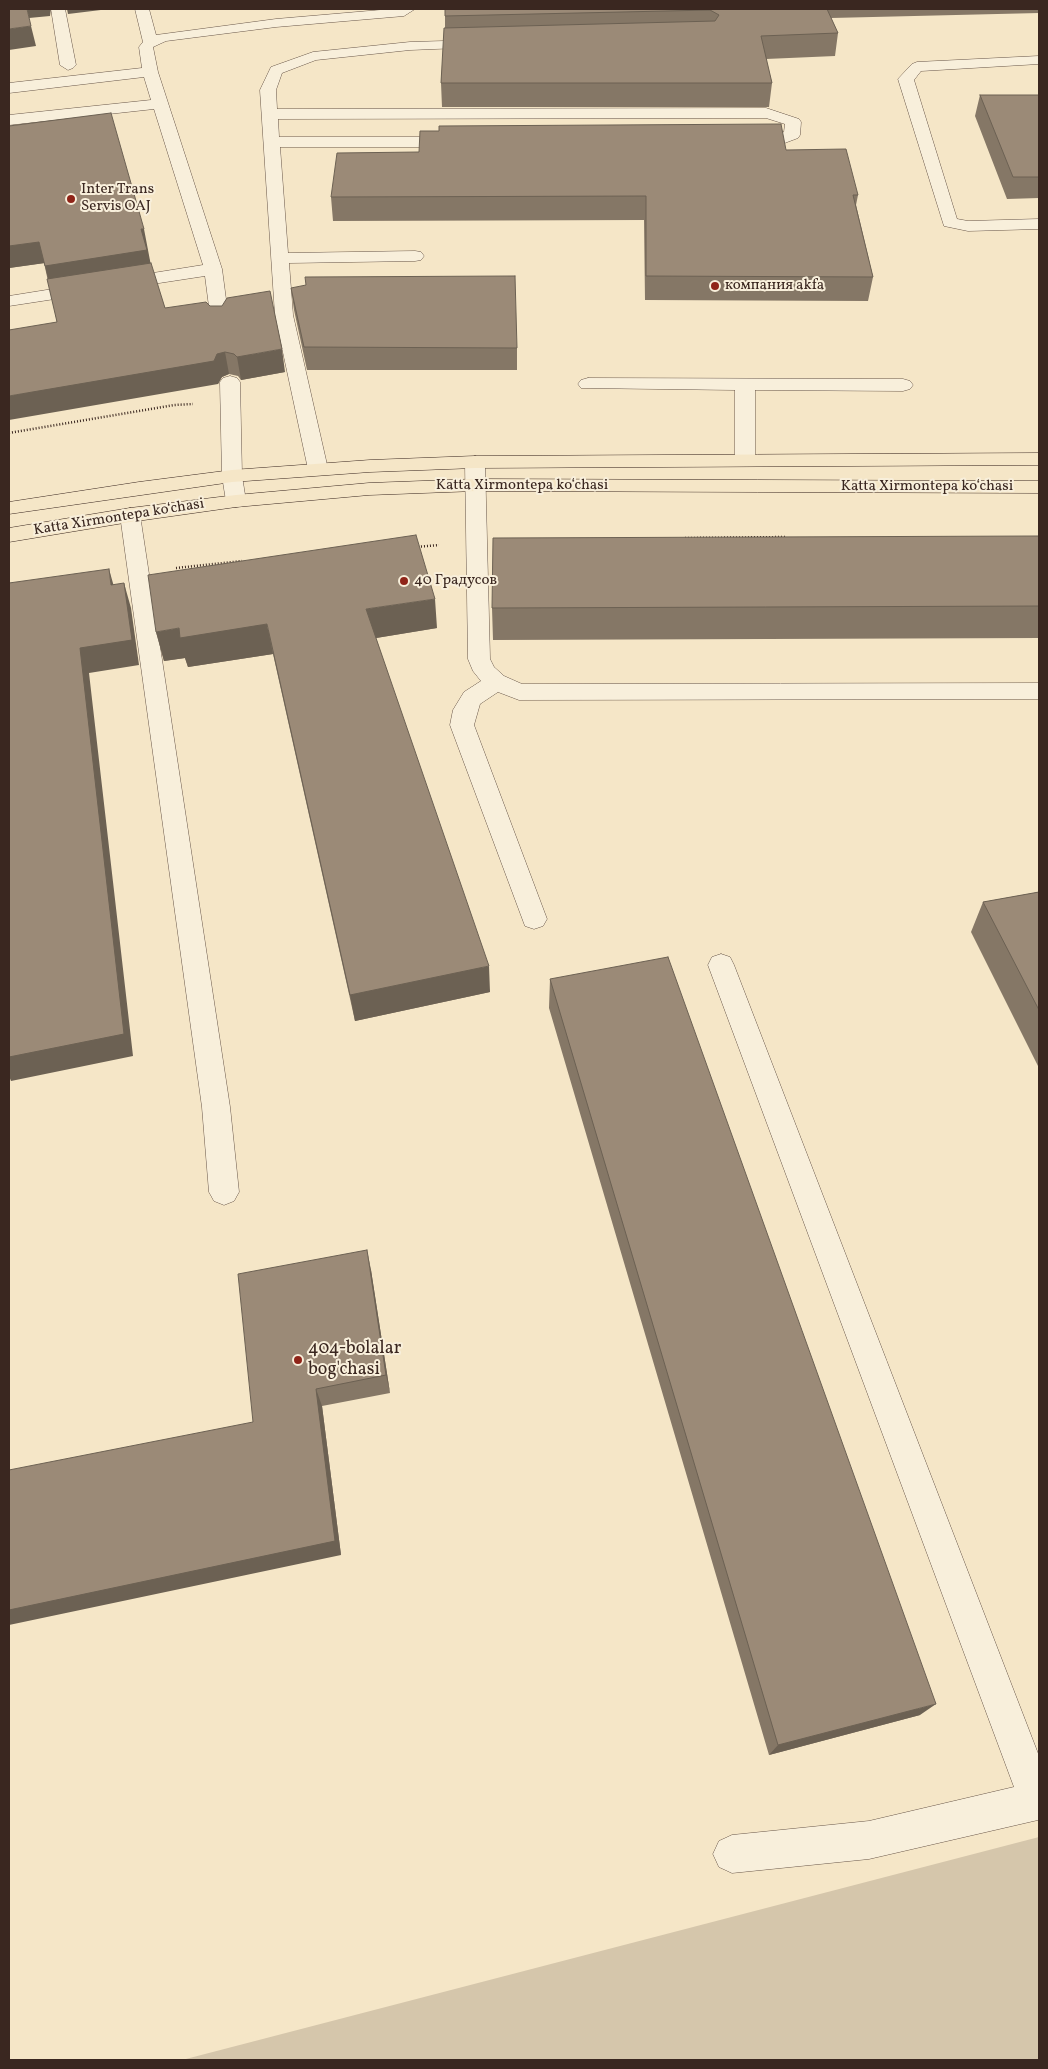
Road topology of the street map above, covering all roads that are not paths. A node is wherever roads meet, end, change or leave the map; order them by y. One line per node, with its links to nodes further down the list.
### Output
1 (58, 9): 11 (lane)
2 (142, 9): 6 (lane)
3 (268, 9): 5 (lane)
4 (408, 9): 5 (lane)
5 (276, 23): 6 (lane)
6 (150, 42): 12 (lane)
7 (496, 44): 16 (lane)
8 (127, 60): 12 (lane)
9 (1039, 60): 21 (lane)
10 (87, 63): 11 (lane)
11 (68, 65): 13 (lane)
12 (148, 65): 14 (lane); 15 (lane)
13 (52, 66)
14 (9, 88)
15 (160, 104): 17 (lane); 24 (lane)
16 (270, 114): 18 (lane); 20 (lane)
17 (9, 120)
18 (272, 142): 19 (lane); 23 (lane)
19 (469, 142)
20 (735, 142)
21 (1039, 224)
22 (414, 256): 23 (lane)
23 (280, 258): 34 (lane)
24 (213, 269): 25 (lane); 26 (lane)
25 (9, 301)
26 (220, 322)
27 (230, 382): 35 (lane)
28 (588, 384): 29 (lane)
29 (745, 384): 30 (lane); 31 (lane)
30 (903, 385)
31 (745, 460): 32 (main road, Katta Xirmontepa koʻchasi); 33 (main road, Katta Xirmontepa koʻchasi)
32 (1039, 460)
33 (475, 462): 34 (main road, Katta Xirmontepa koʻchasi); 36 (lane)
34 (318, 469): 35 (main road, Katta Xirmontepa koʻchasi)
35 (232, 476): 38 (lane); 39 (main road, Katta Xirmontepa koʻchasi)
36 (476, 485): 37 (main road, Katta Xirmontepa koʻchasi); 38 (main road, Katta Xirmontepa koʻchasi); 42 (lane)
37 (1039, 487)
38 (236, 501): 40 (main road, Katta Xirmontepa koʻchasi)
39 (9, 508)
40 (130, 515): 41 (main road, Katta Xirmontepa koʻchasi); 46 (lane)
41 (9, 535)
42 (496, 682): 43 (lane); 44 (lane)
43 (1039, 691)
44 (534, 919)
45 (721, 965): 47 (lane)
46 (224, 1192)
47 (1039, 1801): 48 (lane)
48 (732, 1854)

